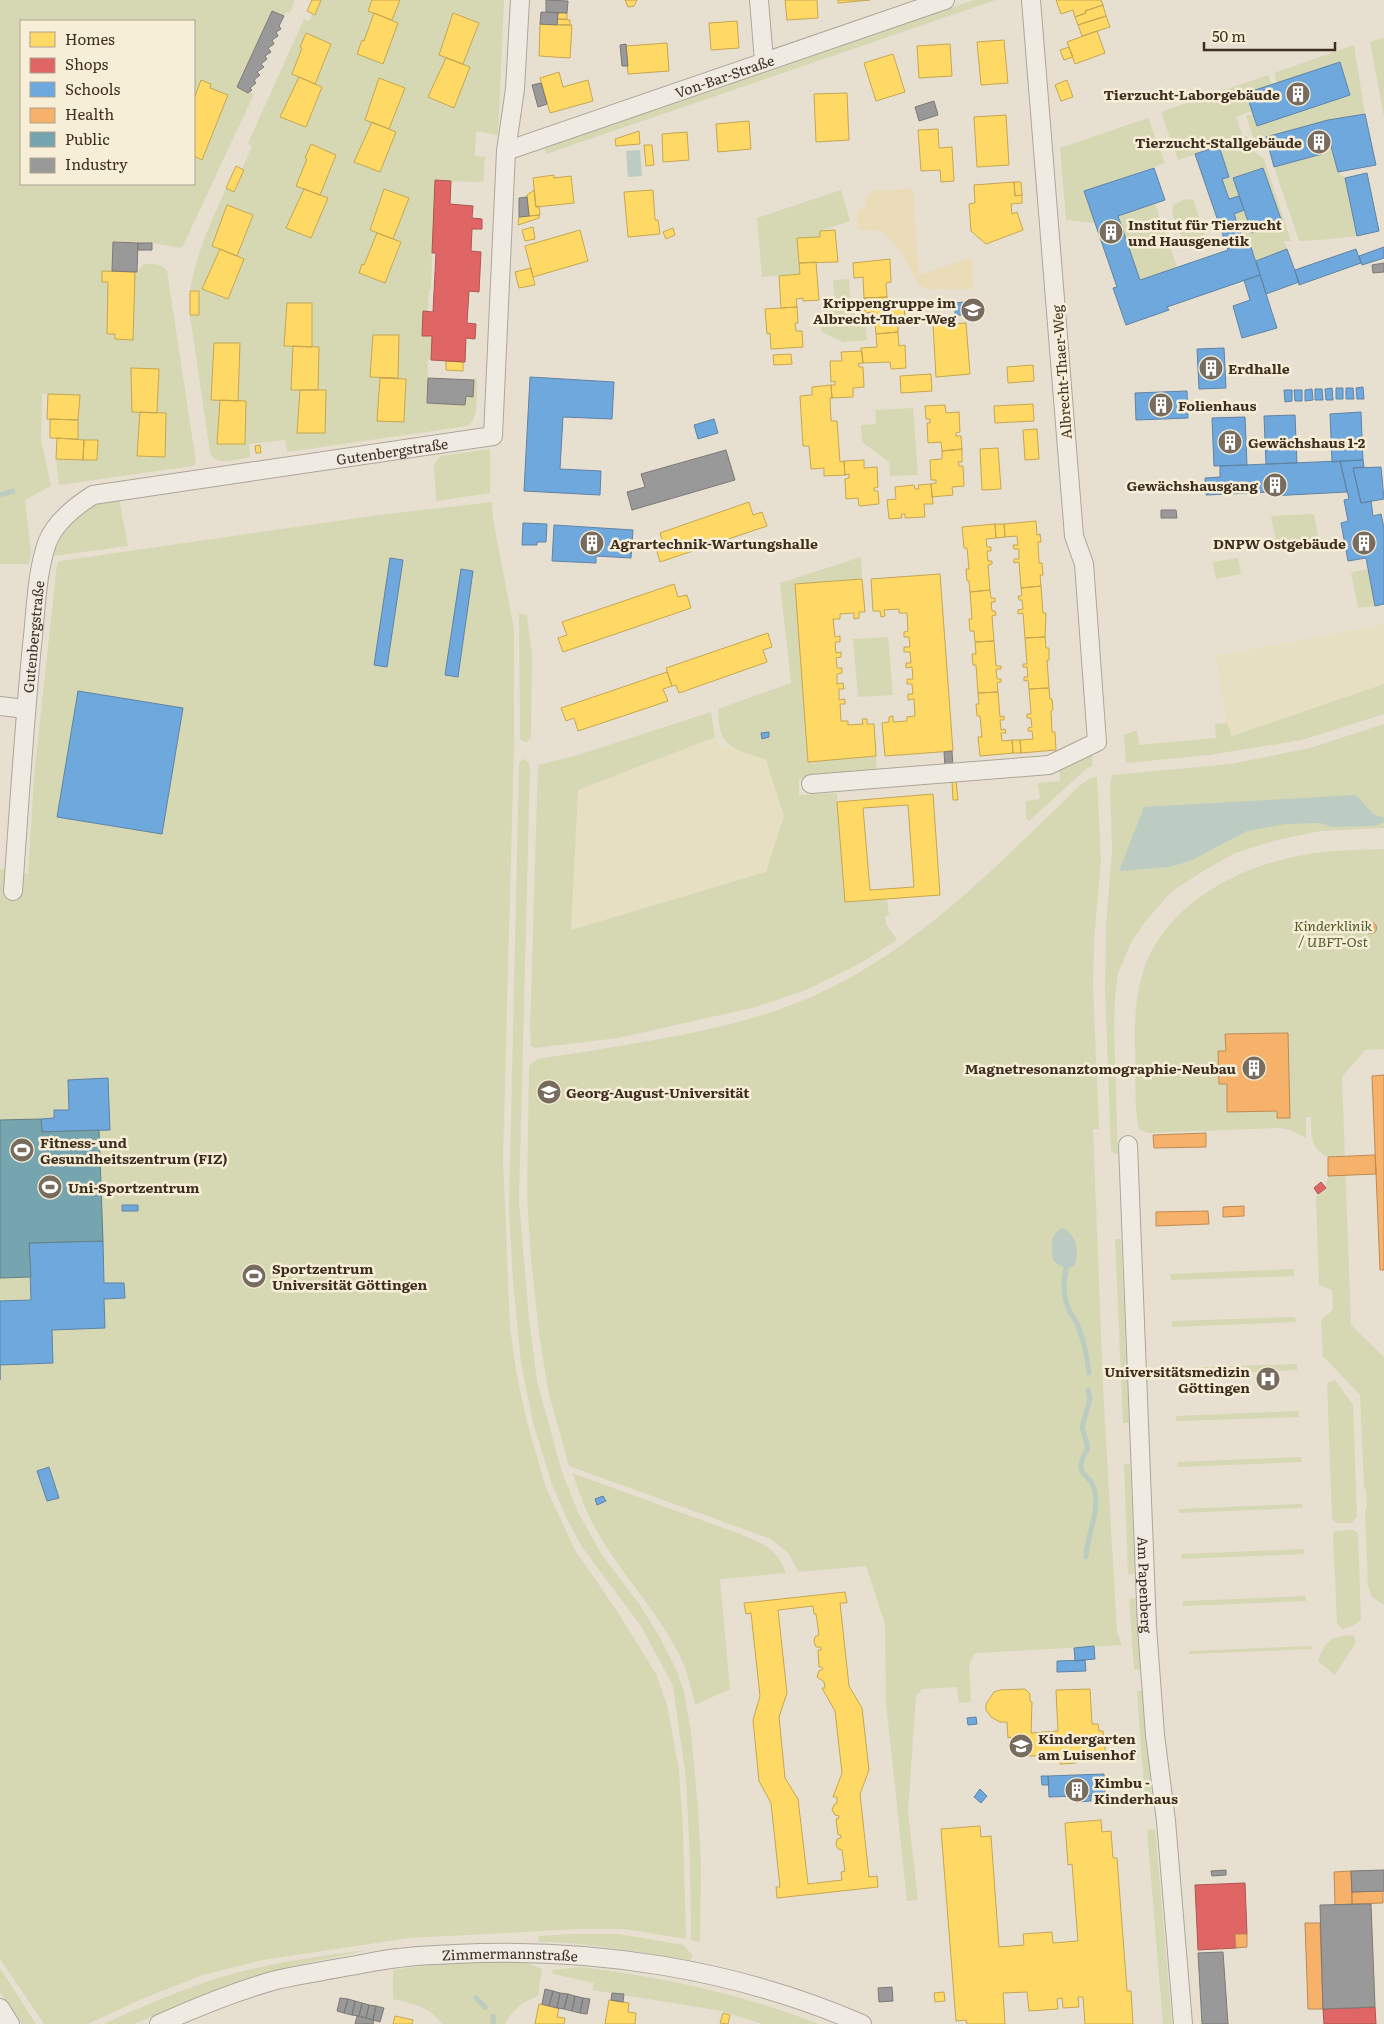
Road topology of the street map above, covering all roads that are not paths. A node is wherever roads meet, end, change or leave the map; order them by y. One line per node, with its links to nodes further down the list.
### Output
1 (520, 0): 6 (street, Gutenbergstraße)
2 (759, 0): 5 (street)
3 (945, 0): 5 (street, Von-Bar-Straße)
4 (1030, 0): 9 (street, Albrecht-Thaer-Weg)
5 (764, 61): 6 (street, Von-Bar-Straße)
6 (506, 151): 8 (street, Gutenbergstraße)
7 (0, 706): 8 (street, Gutenbergstraße)
8 (26, 709): 10 (street, Gutenbergstraße)
9 (811, 784)
10 (13, 891)
11 (1128, 1145): 16 (street, Am Papenberg)
12 (0, 2008): 13 (street)
13 (10, 2024)
14 (159, 2024): 15 (street, Zimmermannstraße)
15 (862, 2024)
16 (1183, 2024)

